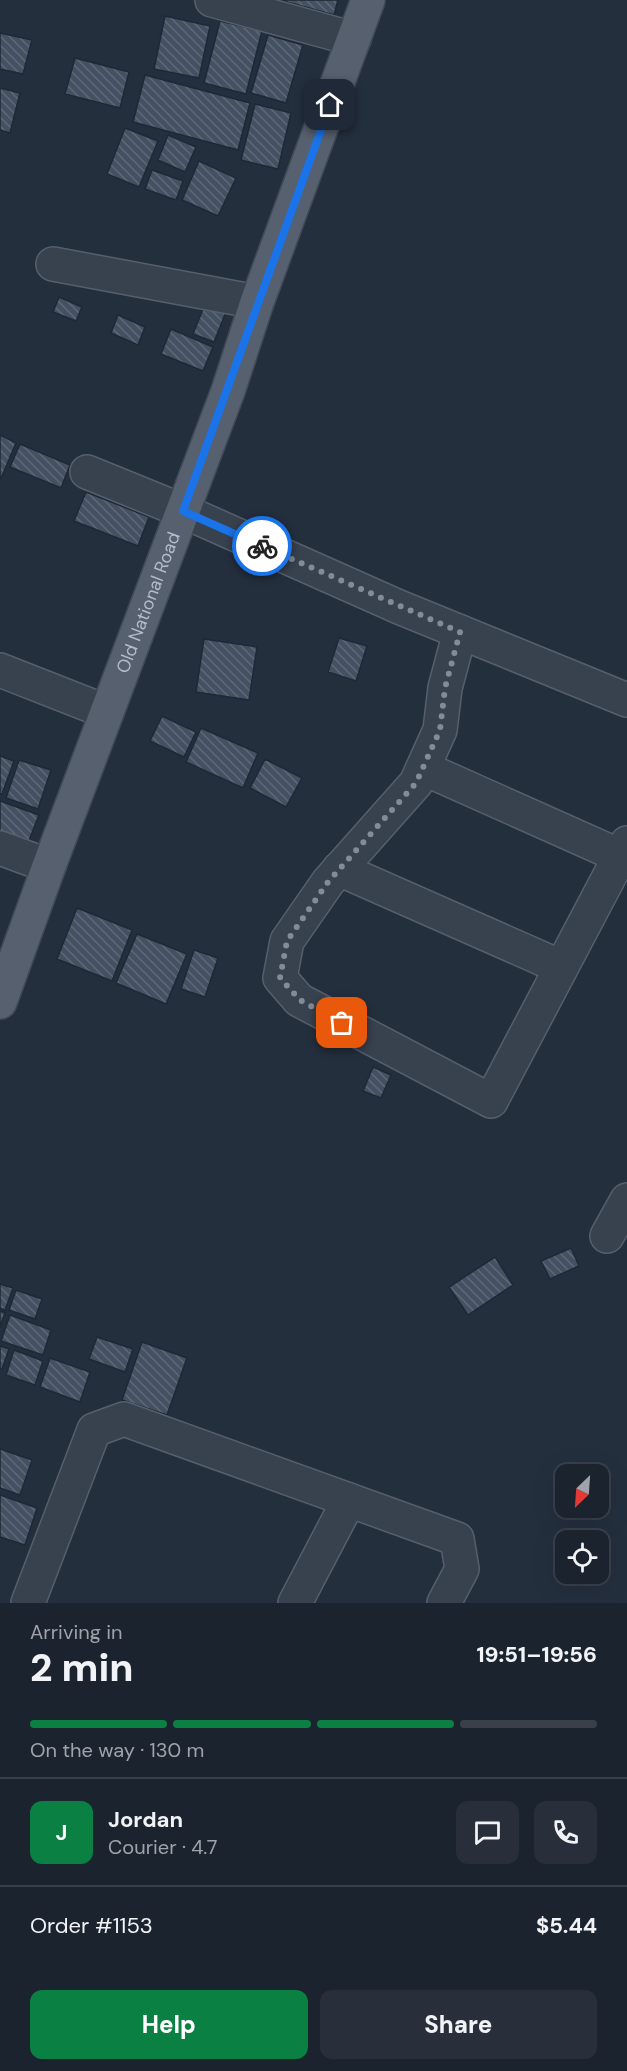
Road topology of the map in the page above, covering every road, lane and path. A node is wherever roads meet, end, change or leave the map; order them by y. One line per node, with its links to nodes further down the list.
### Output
1 (212, 0): 3 (street)
2 (368, 0): 3 (main road, Old National Road)
3 (354, 39): 5 (main road, Old National Road)
4 (53, 264): 5 (street)
5 (257, 302): 7 (main road, Old National Road)
6 (87, 472): 7 (street)
7 (183, 511): 8 (street); 11 (main road, Old National Road)
8 (460, 632): 10 (street); 12 (street)
9 (0, 670): 11 (street)
10 (627, 700)
11 (106, 712): 15 (main road, Old National Road)
12 (423, 768): 14 (street); 16 (street)
13 (0, 848): 15 (street)
14 (624, 849): 17 (street)
15 (49, 866): 18 (main road, Old National Road)
16 (339, 870): 17 (street); 17 (street)
17 (561, 967)
18 (0, 1002)
19 (627, 1200): 20 (street)
20 (607, 1236)
21 (349, 1500): 22 (street); 23 (street); 24 (street)
22 (28, 1603)
23 (296, 1603)
24 (444, 1603)

